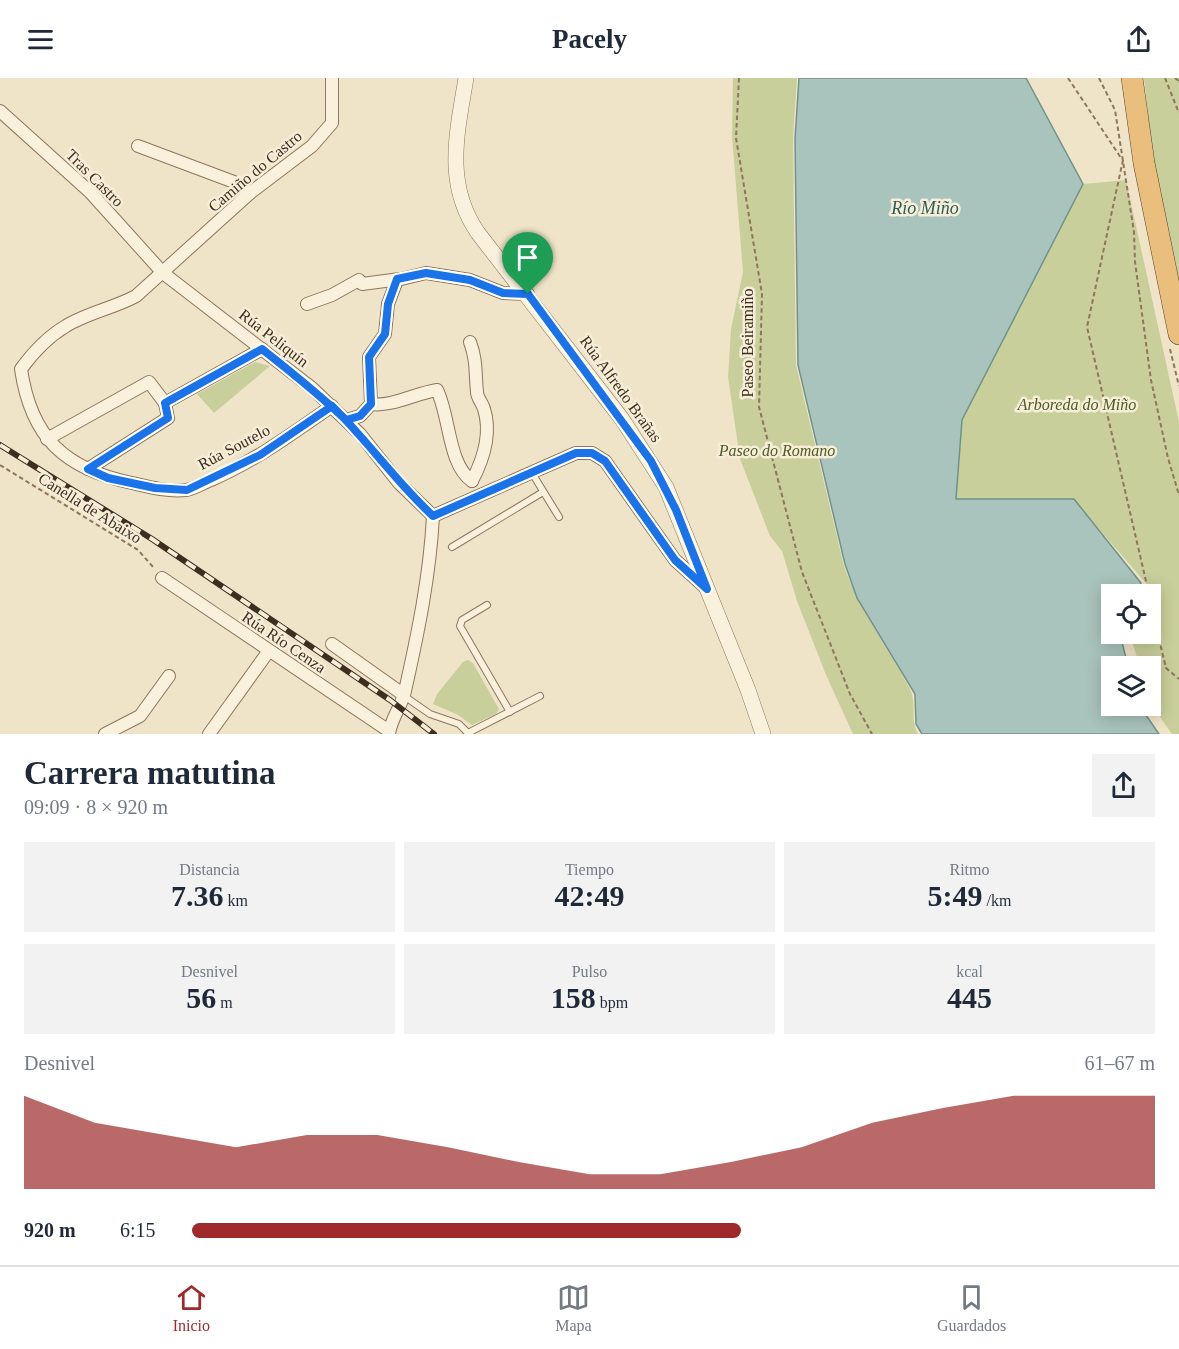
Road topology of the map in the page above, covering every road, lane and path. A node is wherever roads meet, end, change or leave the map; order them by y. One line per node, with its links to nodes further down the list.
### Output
1 (332, 78): 14 (street, Camiño do Castro)
2 (466, 78): 17 (street, Rúa Alfredo Brañas)
3 (740, 78): 54 (path, Paseo Beiramiño)
4 (1068, 78): 13 (path)
5 (1099, 78): 13 (path)
6 (1132, 78): 19 (highway)
7 (1165, 78): 11 (path)
8 (1175, 78): 9 (path)
9 (1179, 81)
10 (0, 111): 15 (street, Tras Castro)
11 (1179, 113)
12 (138, 146): 14 (street)
13 (1123, 160): 32 (path); 38 (path)
14 (250, 193): 15 (street, Camiño do Castro)
15 (163, 273): 21 (street, Rúa Peliquín); 26 (street, Rúa Soutelo)
16 (400, 279): 17 (street); 18 (street); 23 (street)
17 (528, 294): 39 (street, Rúa Alfredo Brañas)
18 (307, 304)
19 (1179, 334)
20 (470, 342): 30 (street)
21 (262, 349): 22 (street); 24 (street, Rúa Peliquín)
22 (165, 403): 26 (street); 28 (street)
23 (371, 404): 25 (street); 30 (street)
24 (332, 406): 25 (street, Rúa Peliquín); 28 (street, Rúa Soutelo)
25 (346, 420): 34 (street, Rúa Peliquín)
26 (47, 439): 28 (street, Rúa Soutelo)
27 (0, 465): 37 (path, Canella de Abaixo)
28 (88, 469)
29 (531, 473): 31 (lane); 33 (street); 39 (street)
30 (472, 481): 33 (street)
31 (543, 492): 35 (lane); 36 (lane)
32 (1179, 495)
33 (473, 500): 34 (street)
34 (433, 516): 47 (street)
35 (559, 517)
36 (452, 547)
37 (162, 578): 43 (street, Rúa Río Cenza)
38 (1147, 584)
39 (707, 589): 53 (street, Rúa Alfredo Brañas)
40 (487, 606): 48 (lane)
41 (333, 644): 47 (street)
42 (1160, 644): 45 (path)
43 (268, 652): 49 (street, Rúa Río Cenza); 51 (street)
44 (169, 676): 50 (street)
45 (1179, 679)
46 (540, 696): 48 (lane)
47 (401, 701): 49 (street); 52 (lane)
48 (510, 712): 52 (lane)
49 (384, 731)
50 (105, 734)
51 (209, 734)
52 (469, 734)
53 (763, 734)
54 (872, 734)

